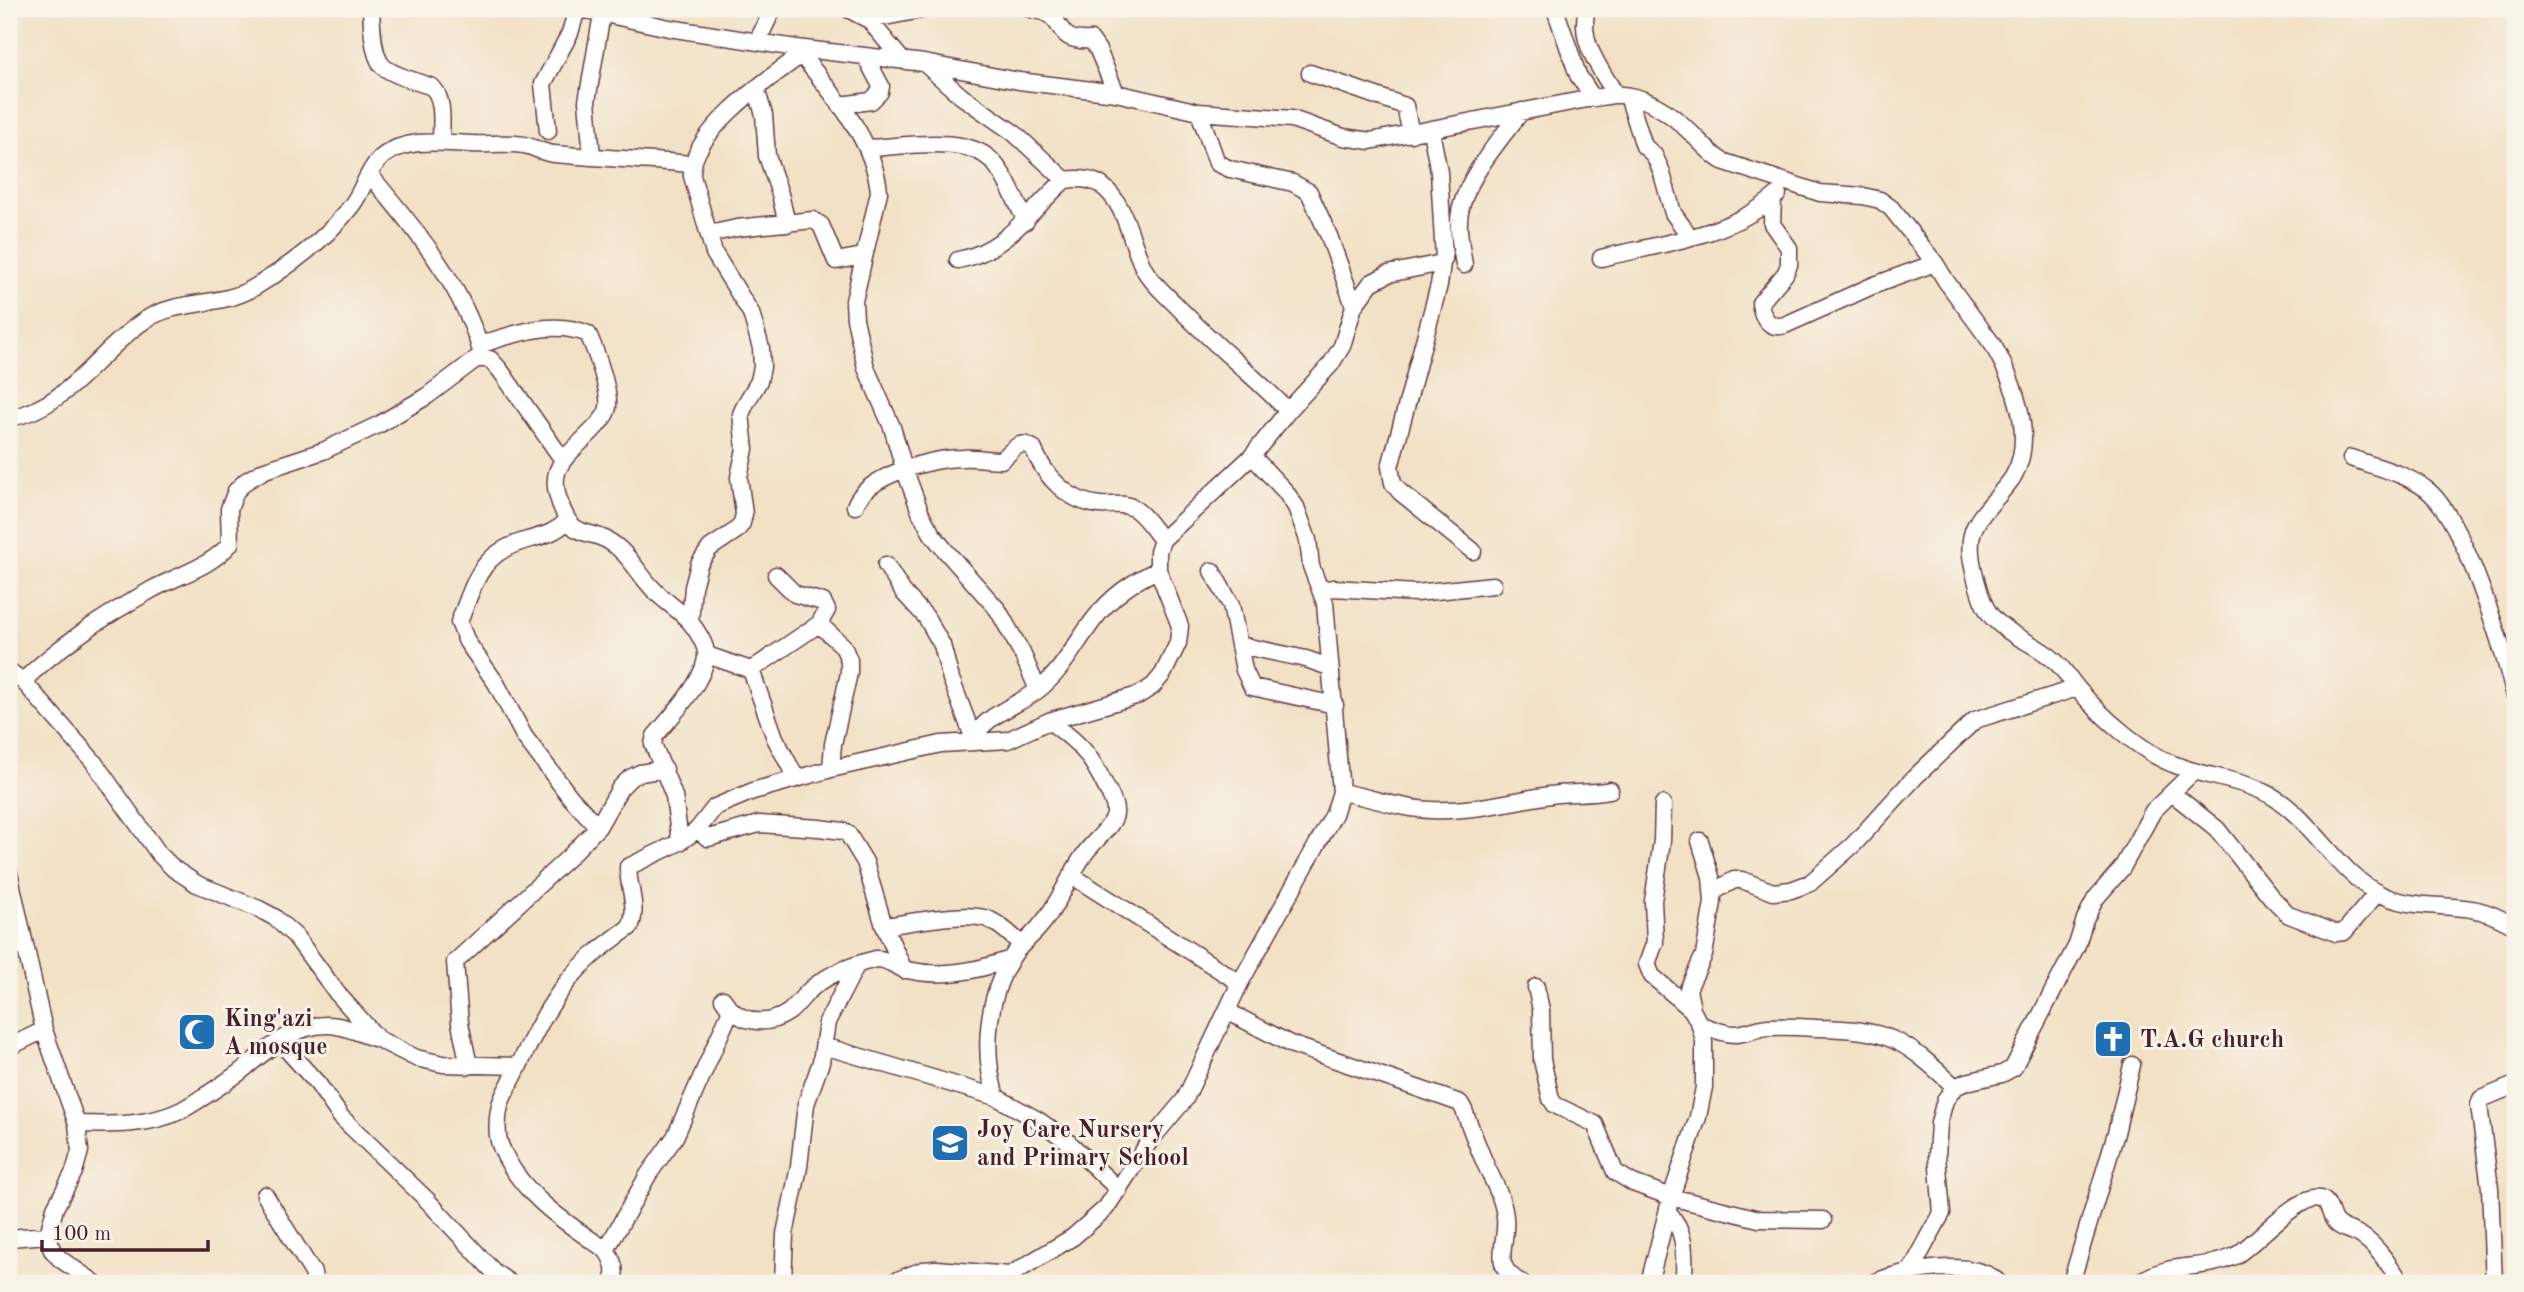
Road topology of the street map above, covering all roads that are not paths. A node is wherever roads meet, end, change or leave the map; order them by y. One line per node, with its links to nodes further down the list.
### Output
1 (371, 9): 28 (street)
2 (580, 9): 10 (street); 25 (street)
3 (771, 9): 12 (street)
4 (848, 9): 11 (street)
5 (926, 9): 11 (street)
6 (1030, 9): 9 (street)
7 (1555, 9): 21 (street)
8 (1587, 9): 20 (street)
9 (1049, 11): 19 (street)
10 (602, 14): 12 (street); 30 (street)
11 (869, 20): 15 (street)
12 (757, 42): 13 (street)
13 (798, 51): 14 (street); 18 (street); 22 (street)
14 (865, 56): 15 (street); 22 (street)
15 (902, 60): 16 (street)
16 (924, 63): 19 (street); 33 (street)
17 (1310, 73): 27 (street)
18 (756, 88): 31 (street); 37 (street)
19 (1116, 93): 24 (street)
20 (1622, 95): 21 (street); 34 (street); 39 (street)
21 (1593, 98): 23 (street)
22 (840, 105): 29 (street)
23 (1521, 111): 26 (street); 45 (street)
24 (1199, 112): 27 (street); 46 (street)
25 (548, 131)
26 (1431, 131): 27 (street); 43 (street)
27 (1410, 134)
28 (441, 141): 30 (street); 32 (street)
29 (867, 148): 36 (street); 40 (street)
30 (592, 156): 31 (street)
31 (692, 164): 38 (street)
32 (370, 175): 47 (street); 49 (street)
33 (1065, 180): 36 (street); 48 (street)
34 (1790, 184): 35 (street); 44 (street)
35 (1773, 199): 39 (street); 44 (street)
36 (1026, 221): 42 (street)
37 (787, 224): 38 (street); 40 (street)
38 (709, 234): 64 (street)
39 (1690, 237): 41 (street)
40 (863, 256): 53 (street)
41 (1601, 258)
42 (958, 260)
43 (1442, 263): 46 (street); 57 (street)
44 (1936, 263): 73 (street)
45 (1464, 265)
46 (1354, 306): 48 (street)
47 (481, 351): 52 (street); 52 (street); 72 (street)
48 (1288, 411): 50 (street)
49 (9, 418)
50 (1252, 456): 56 (street); 63 (street)
51 (2351, 458): 67 (street)
52 (563, 460): 55 (street)
53 (904, 468): 54 (street); 56 (street); 74 (street)
54 (855, 506)
55 (568, 521): 64 (street); 87 (street)
56 (1162, 540): 59 (street)
57 (1473, 551)
58 (887, 565): 78 (street)
59 (1158, 570): 74 (street); 77 (street)
60 (1212, 571): 66 (street)
61 (776, 575): 65 (street)
62 (1493, 585): 63 (street)
63 (1320, 590): 69 (street)
64 (691, 622): 68 (street)
65 (819, 624): 70 (street); 80 (street)
66 (1239, 645): 69 (street); 76 (street)
67 (2509, 646): 75 (street)
68 (707, 655): 70 (street); 79 (street)
69 (1329, 667): 76 (street)
70 (751, 670): 82 (street)
71 (9, 671): 72 (street)
72 (23, 681): 107 (street)
73 (2077, 688): 81 (street); 93 (street)
74 (1038, 690): 78 (street)
75 (2515, 696)
76 (1335, 705): 84 (street)
77 (1049, 721): 78 (street); 92 (street)
78 (972, 739): 80 (street)
79 (665, 769): 87 (street); 90 (street)
80 (831, 769): 82 (street)
81 (2194, 771): 85 (street); 94 (street)
82 (796, 778): 88 (street)
83 (1610, 790): 84 (street)
84 (1340, 792): 101 (street)
85 (2172, 793): 94 (street); 115 (street)
86 (1663, 804): 103 (street)
87 (598, 827): 112 (street)
88 (697, 830): 90 (street); 95 (street)
89 (1700, 841): 93 (street)
90 (680, 842): 113 (street)
91 (9, 873): 106 (street)
92 (1071, 875): 97 (street); 101 (street)
93 (1713, 892): 103 (street)
94 (2377, 893): 96 (street)
95 (884, 926): 97 (street); 100 (street)
96 (2515, 926)
97 (1021, 944): 98 (street)
98 (1011, 959): 100 (street); 116 (street)
99 (856, 966): 100 (street); 109 (street); 124 (street)
100 (904, 970)
101 (1240, 983): 104 (street)
102 (1536, 987): 120 (street)
103 (1692, 1010): 105 (street)
104 (1227, 1011): 118 (street); 133 (street)
105 (1700, 1025): 115 (street); 120 (street)
106 (44, 1030): 110 (street); 117 (street)
107 (378, 1040): 108 (street); 112 (street)
108 (279, 1041): 117 (street); 130 (street)
109 (824, 1046): 116 (street); 131 (street)
110 (9, 1047)
111 (2132, 1065): 138 (street)
112 (469, 1066): 113 (street)
113 (518, 1066): 124 (street)
114 (2515, 1085): 141 (street)
115 (1955, 1087): 125 (street)
116 (996, 1097): 118 (street)
117 (77, 1124): 122 (street)
118 (1119, 1190): 126 (street)
119 (265, 1195): 129 (street)
120 (1670, 1205): 121 (street); 134 (street); 135 (street)
121 (1823, 1220)
122 (48, 1235): 123 (street); 128 (street)
123 (9, 1238)
124 (606, 1250): 127 (street)
125 (1910, 1272): 136 (street); 137 (street)
126 (1008, 1279): 132 (street)
127 (614, 1282)
128 (95, 1283)
129 (315, 1283)
130 (510, 1283)
131 (783, 1283)
132 (890, 1283)
133 (1522, 1283)
134 (1649, 1283)
135 (1684, 1283)
136 (1872, 1283)
137 (1999, 1283)
138 (2071, 1283)
139 (2138, 1283): 140 (street)
140 (2402, 1283)
141 (2494, 1283)

